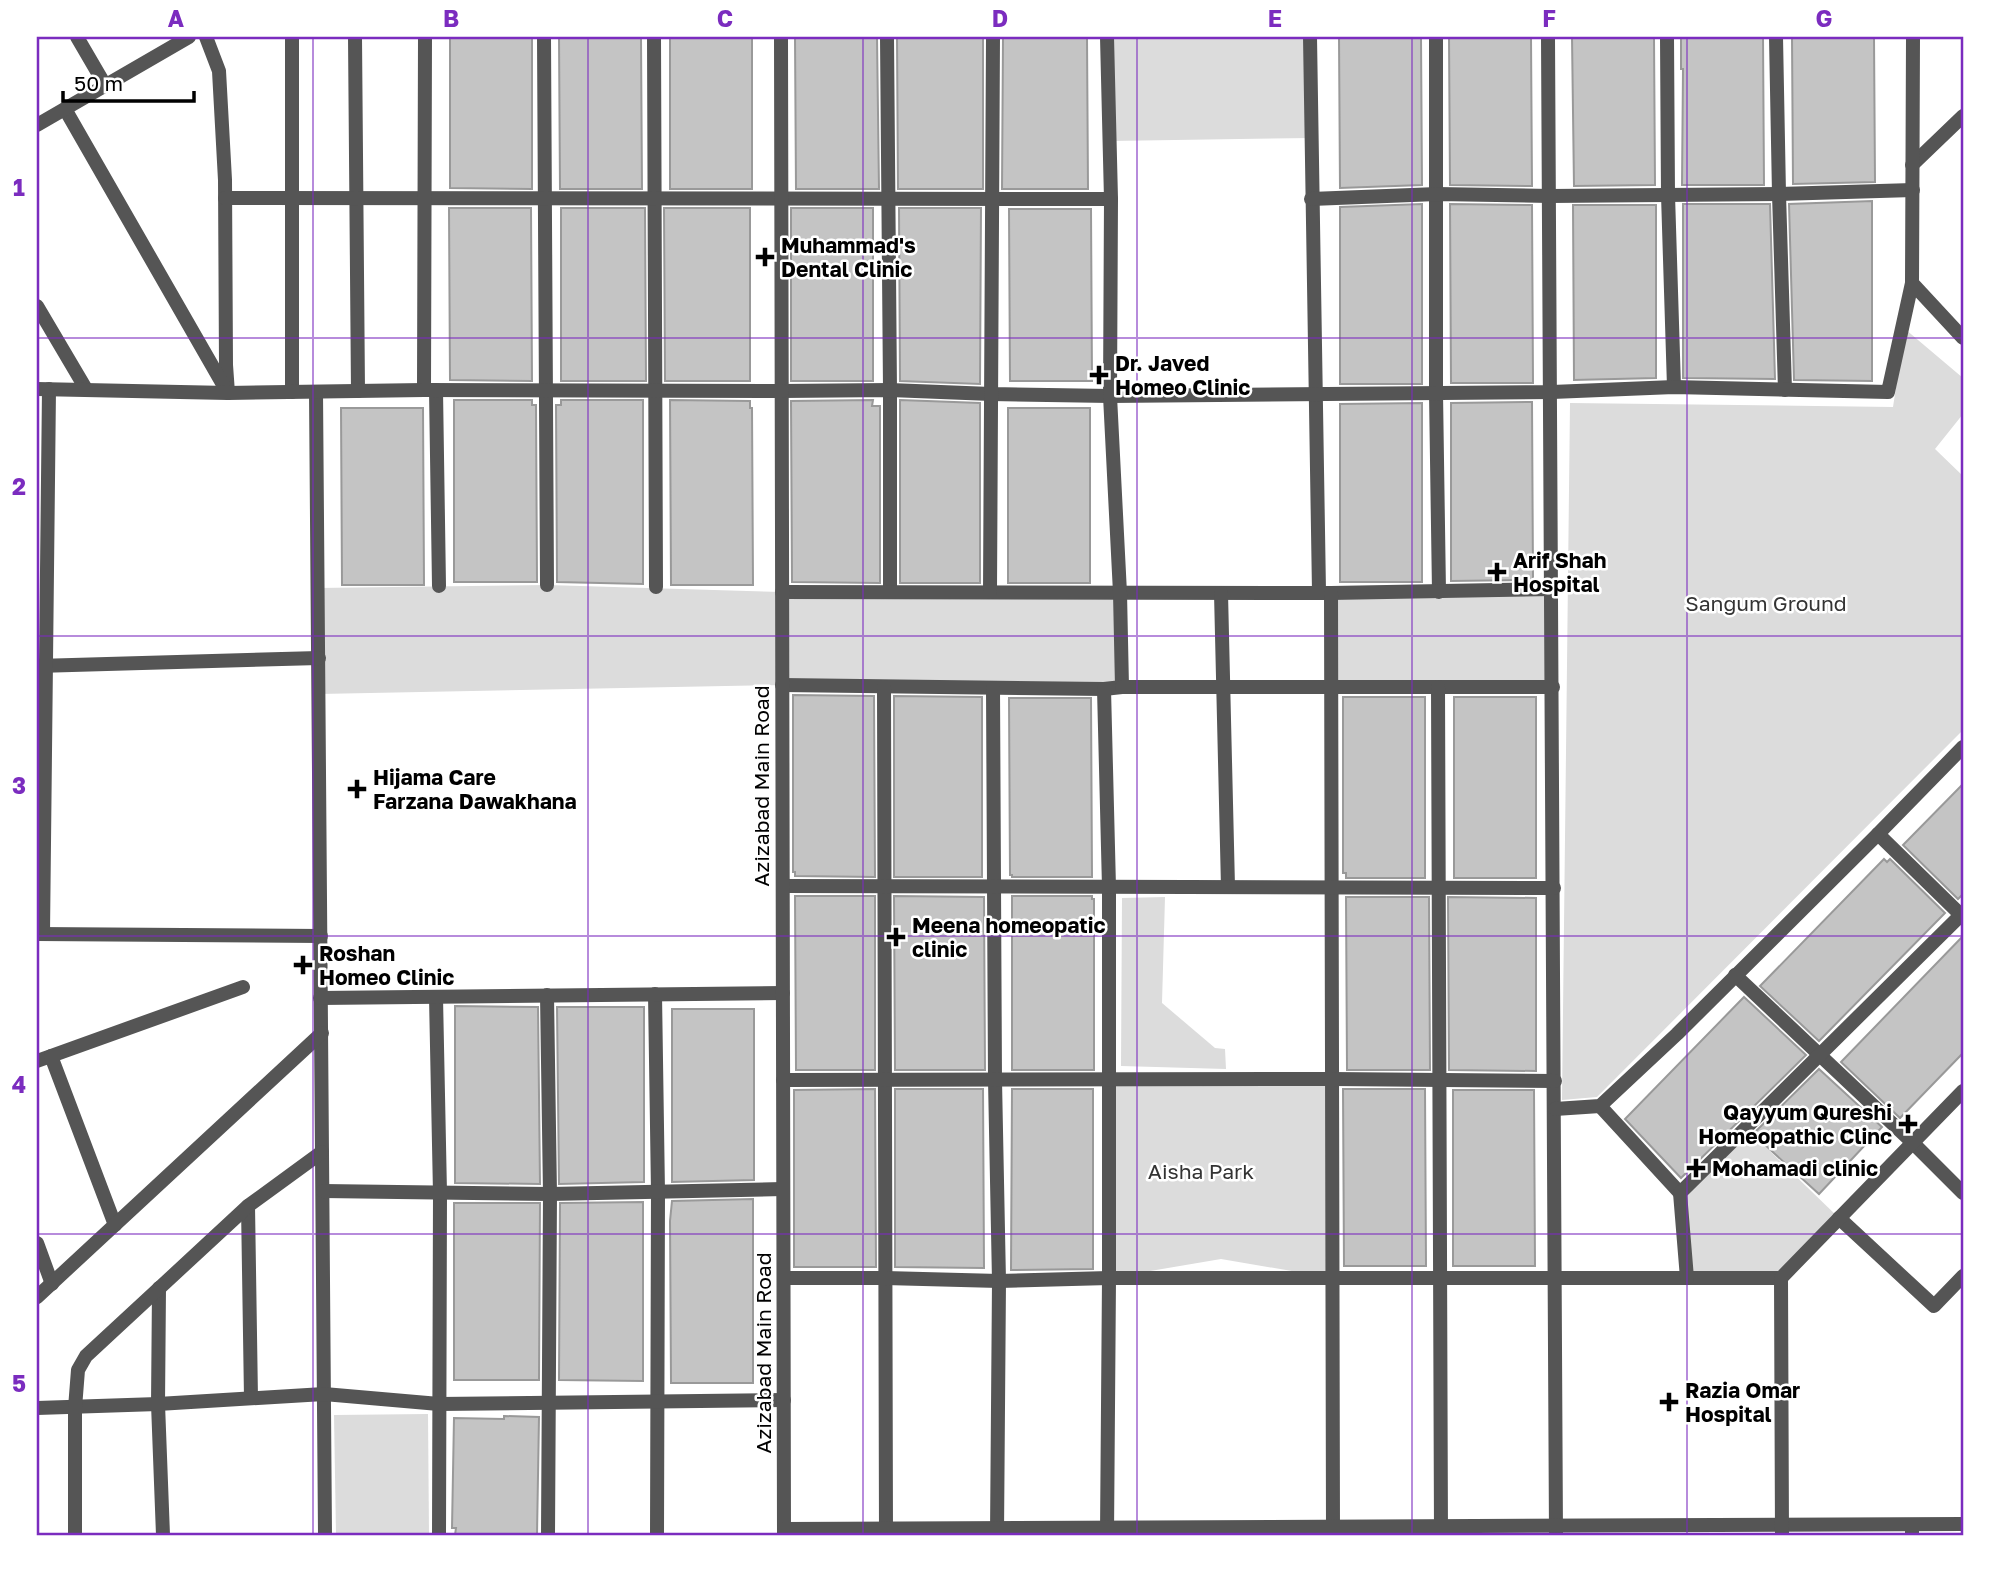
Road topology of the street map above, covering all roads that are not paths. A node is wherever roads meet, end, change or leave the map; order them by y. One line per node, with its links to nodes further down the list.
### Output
1 (77, 37): 19 (street)
2 (189, 37): 19 (street)
3 (206, 37): 29 (street)
4 (292, 37): 30 (street)
5 (355, 37): 31 (street)
6 (425, 37): 32 (street)
7 (544, 37): 33 (street)
8 (654, 37): 34 (street)
9 (781, 37): 35 (street, Azizabad Main Road)
10 (887, 37): 36 (street)
11 (993, 37): 37 (street)
12 (1107, 37): 38 (street)
13 (1310, 37): 39 (street)
14 (1436, 37): 25 (street)
15 (1548, 37): 28 (street)
16 (1667, 37): 27 (street)
17 (1776, 37): 26 (street)
18 (1913, 37): 23 (street)
19 (105, 85): 20 (street)
20 (65, 109): 22 (street); 56 (street)
21 (1963, 116): 23 (street)
22 (37, 125)
23 (1912, 165): 24 (street)
24 (1913, 190): 26 (street); 40 (street)
25 (1437, 194): 28 (street); 39 (street); 58 (street)
26 (1779, 194): 27 (street); 48 (street)
27 (1668, 195): 28 (street); 43 (street)
28 (1550, 196): 55 (street)
29 (225, 198): 30 (street); 56 (street)
30 (291, 198): 31 (street); 53 (street)
31 (358, 198): 32 (street); 49 (street)
32 (424, 198): 33 (street); 46 (street)
33 (545, 198): 34 (street); 50 (street)
34 (654, 198): 35 (street); 51 (street)
35 (781, 199): 36 (street); 52 (street, Azizabad Main Road)
36 (888, 199): 37 (street); 47 (street)
37 (992, 199): 38 (street); 59 (street)
38 (1111, 199): 60 (street)
39 (1311, 199): 57 (street)
40 (1912, 283): 42 (street); 48 (street)
41 (37, 306): 45 (street)
42 (1963, 338)
43 (1674, 387): 48 (street); 55 (street)
44 (43, 389): 45 (street); 73 (street)
45 (86, 389): 56 (street)
46 (430, 390): 49 (street); 50 (street); 62 (street)
47 (890, 390): 52 (street); 59 (street); 66 (street)
48 (1785, 390)
49 (358, 391): 54 (street)
50 (546, 391): 51 (street); 61 (street)
51 (655, 391): 52 (street); 63 (street)
52 (782, 391): 65 (street, Azizabad Main Road)
53 (292, 392): 54 (street); 56 (street)
54 (316, 392): 72 (street)
55 (1552, 392): 58 (street); 64 (street)
56 (228, 393)
57 (1317, 393): 58 (street); 60 (street); 68 (street)
58 (1436, 393): 69 (street)
59 (991, 394): 60 (street); 67 (street)
60 (1110, 396): 70 (street)
61 (547, 585)
62 (439, 586)
63 (656, 587)
64 (1552, 589): 69 (street); 78 (street)
65 (782, 592): 66 (street); 74 (street, Azizabad Main Road)
66 (890, 592): 67 (street)
67 (990, 592): 70 (street)
68 (1325, 592): 69 (street); 71 (street); 81 (street)
69 (1439, 592)
70 (1120, 593): 71 (street); 76 (street)
71 (1222, 593): 80 (street)
72 (318, 658): 73 (street); 95 (street)
73 (41, 666): 94 (street)
74 (782, 685): 75 (street); 85 (street, Azizabad Main Road)
75 (884, 687): 79 (street); 86 (street)
76 (1122, 687): 80 (street); 82 (street)
77 (1438, 687): 78 (street); 81 (street); 91 (street)
78 (1553, 687): 92 (street)
79 (993, 688): 82 (street); 87 (street)
80 (1223, 688): 81 (street); 89 (street)
81 (1331, 688): 90 (street)
82 (1104, 689): 88 (street)
83 (1963, 747): 84 (street)
84 (1878, 834): 93 (street); 96 (street)
85 (783, 886): 86 (street); 98 (street, Azizabad Main Road)
86 (884, 886): 87 (street); 108 (street)
87 (993, 886): 88 (street); 109 (street)
88 (1109, 887): 89 (street); 110 (street)
89 (1228, 887): 90 (street)
90 (1332, 887): 91 (street); 106 (street)
91 (1438, 887): 92 (street); 111 (street)
92 (1554, 888): 112 (street)
93 (1963, 915): 104 (street)
94 (40, 934): 95 (street)
95 (321, 936): 102 (street)
96 (1735, 975): 104 (street); 114 (street)
97 (243, 987): 105 (street)
98 (783, 993): 99 (street); 107 (street, Azizabad Main Road)
99 (655, 994): 100 (street); 120 (street)
100 (547, 995): 101 (street); 123 (street)
101 (436, 997): 102 (street); 122 (street)
102 (320, 998): 103 (street)
103 (322, 1033): 117 (street); 127 (street)
104 (1819, 1054): 116 (street); 121 (street)
105 (44, 1058): 127 (street)
106 (1332, 1079): 110 (street); 111 (street); 133 (street)
107 (783, 1080): 108 (street); 118 (street, Azizabad Main Road)
108 (885, 1080): 109 (street); 131 (street)
109 (995, 1080): 110 (street); 138 (street)
110 (1109, 1080): 132 (street)
111 (1439, 1081): 112 (street); 134 (street)
112 (1555, 1081): 115 (street)
113 (1963, 1091): 116 (street)
114 (1600, 1106): 115 (street); 121 (street)
115 (1555, 1109): 135 (street)
116 (1913, 1143): 124 (street); 126 (street)
117 (321, 1152): 119 (street); 125 (street)
118 (783, 1189): 120 (street); 130 (street, Azizabad Main Road)
119 (323, 1191): 122 (street); 142 (street)
120 (658, 1192): 123 (street); 145 (street)
121 (1680, 1192): 136 (street)
122 (440, 1193): 123 (street); 148 (street)
123 (550, 1194): 146 (street)
124 (1963, 1194)
125 (248, 1206): 140 (street); 143 (street)
126 (1839, 1218): 129 (street); 137 (street)
127 (115, 1225): 139 (street)
128 (37, 1242): 139 (street)
129 (1963, 1276)
130 (784, 1278): 131 (street); 144 (street, Azizabad Main Road)
131 (886, 1278): 138 (street); 159 (street)
132 (1109, 1278): 133 (street); 138 (street); 161 (street)
133 (1333, 1278): 134 (street); 155 (street)
134 (1440, 1278): 135 (street); 156 (street)
135 (1555, 1278): 136 (street); 157 (street)
136 (1687, 1278): 137 (street)
137 (1781, 1278): 153 (street)
138 (999, 1281): 160 (street)
139 (52, 1284): 141 (street)
140 (159, 1288): 147 (street); 150 (street)
141 (37, 1297)
142 (324, 1394): 143 (street); 148 (street); 164 (street)
143 (251, 1398): 147 (street)
144 (784, 1400): 145 (street); 158 (street, Azizabad Main Road)
145 (657, 1402): 146 (street); 167 (street)
146 (548, 1403): 148 (street); 166 (street)
147 (158, 1404): 150 (street); 163 (street)
148 (439, 1404): 165 (street)
149 (37, 1408): 150 (street)
150 (75, 1408): 162 (street)
151 (1963, 1524): 154 (street)
152 (1655, 1530): 153 (street); 157 (street)
153 (1782, 1530): 154 (street)
154 (1912, 1530)
155 (1333, 1531): 156 (street); 161 (street)
156 (1441, 1531): 157 (street)
157 (1556, 1531)
158 (784, 1532): 159 (street)
159 (886, 1532): 160 (street)
160 (997, 1532): 161 (street)
161 (1107, 1532)
162 (75, 1535)
163 (163, 1535)
164 (325, 1535)
165 (439, 1535)
166 (548, 1535)
167 (657, 1535)

